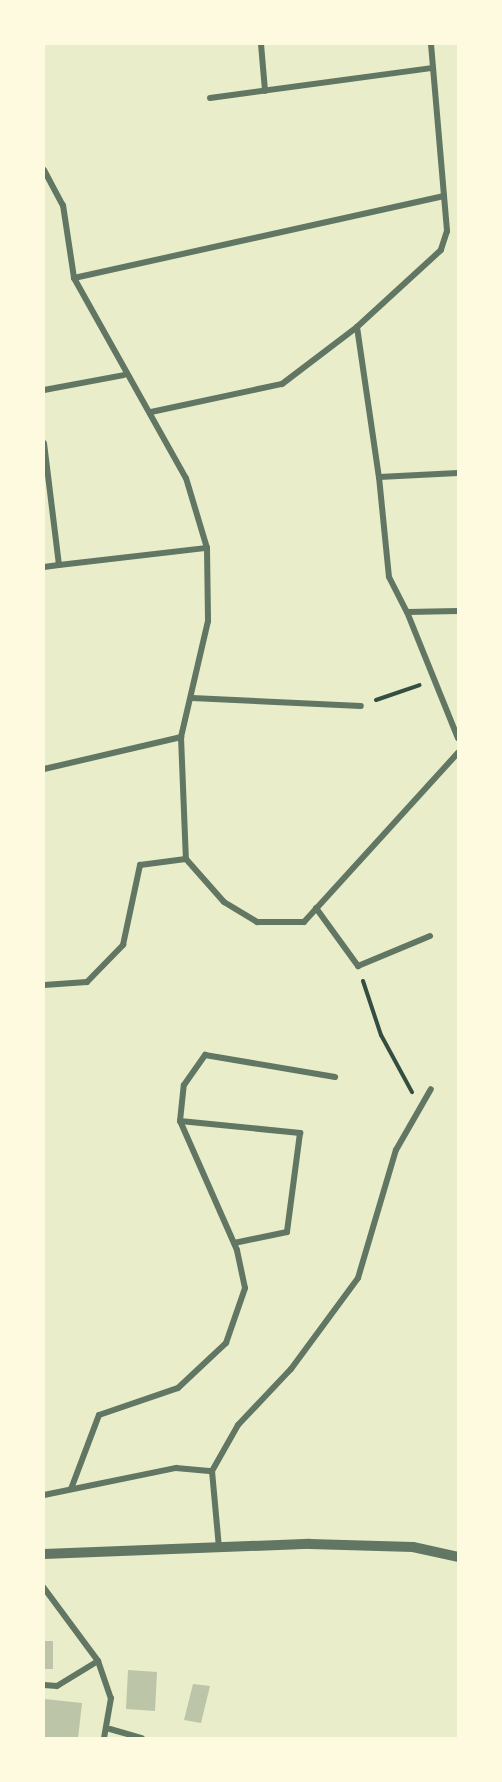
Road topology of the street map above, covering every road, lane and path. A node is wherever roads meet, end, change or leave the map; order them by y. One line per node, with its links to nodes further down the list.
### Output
1 (261, 44): 4 (street)
2 (431, 44): 3 (street)
3 (433, 68): 4 (street); 7 (street)
4 (265, 91): 5 (street)
5 (210, 98)
6 (44, 170): 8 (street)
7 (444, 196): 8 (street); 9 (street)
8 (74, 278): 10 (street)
9 (357, 327): 12 (street); 15 (street)
10 (123, 375): 11 (street); 12 (street)
11 (44, 390)
12 (151, 412): 16 (street)
13 (44, 443): 17 (street)
14 (459, 473): 15 (street)
15 (379, 477): 20 (street)
16 (207, 548): 17 (street); 22 (street)
17 (60, 565): 18 (street)
18 (44, 567)
19 (459, 611): 20 (street)
20 (407, 612): 21 (street)
21 (435, 680): 23 (path); 25 (street)
22 (192, 698): 23 (street); 24 (street)
23 (361, 706)
24 (181, 737): 27 (street); 28 (street)
25 (459, 738)
26 (459, 753): 29 (street)
27 (44, 769)
28 (186, 859): 29 (street); 32 (street)
29 (316, 908): 31 (street)
30 (430, 936): 31 (street)
31 (358, 966): 35 (path)
32 (44, 985)
33 (335, 1077): 36 (street)
34 (431, 1089): 35 (street)
35 (419, 1105): 38 (street)
36 (180, 1121): 37 (street); 37 (street)
37 (234, 1243): 39 (street)
38 (212, 1471): 39 (street); 41 (street)
39 (71, 1489): 40 (street)
40 (44, 1495)
41 (219, 1548): 42 (street); 43 (street)
42 (44, 1554)
43 (459, 1557)
44 (44, 1588): 45 (street)
45 (98, 1661): 46 (street); 47 (street)
46 (44, 1685)
47 (110, 1729): 48 (street); 49 (street)
48 (104, 1738)
49 (142, 1738)

